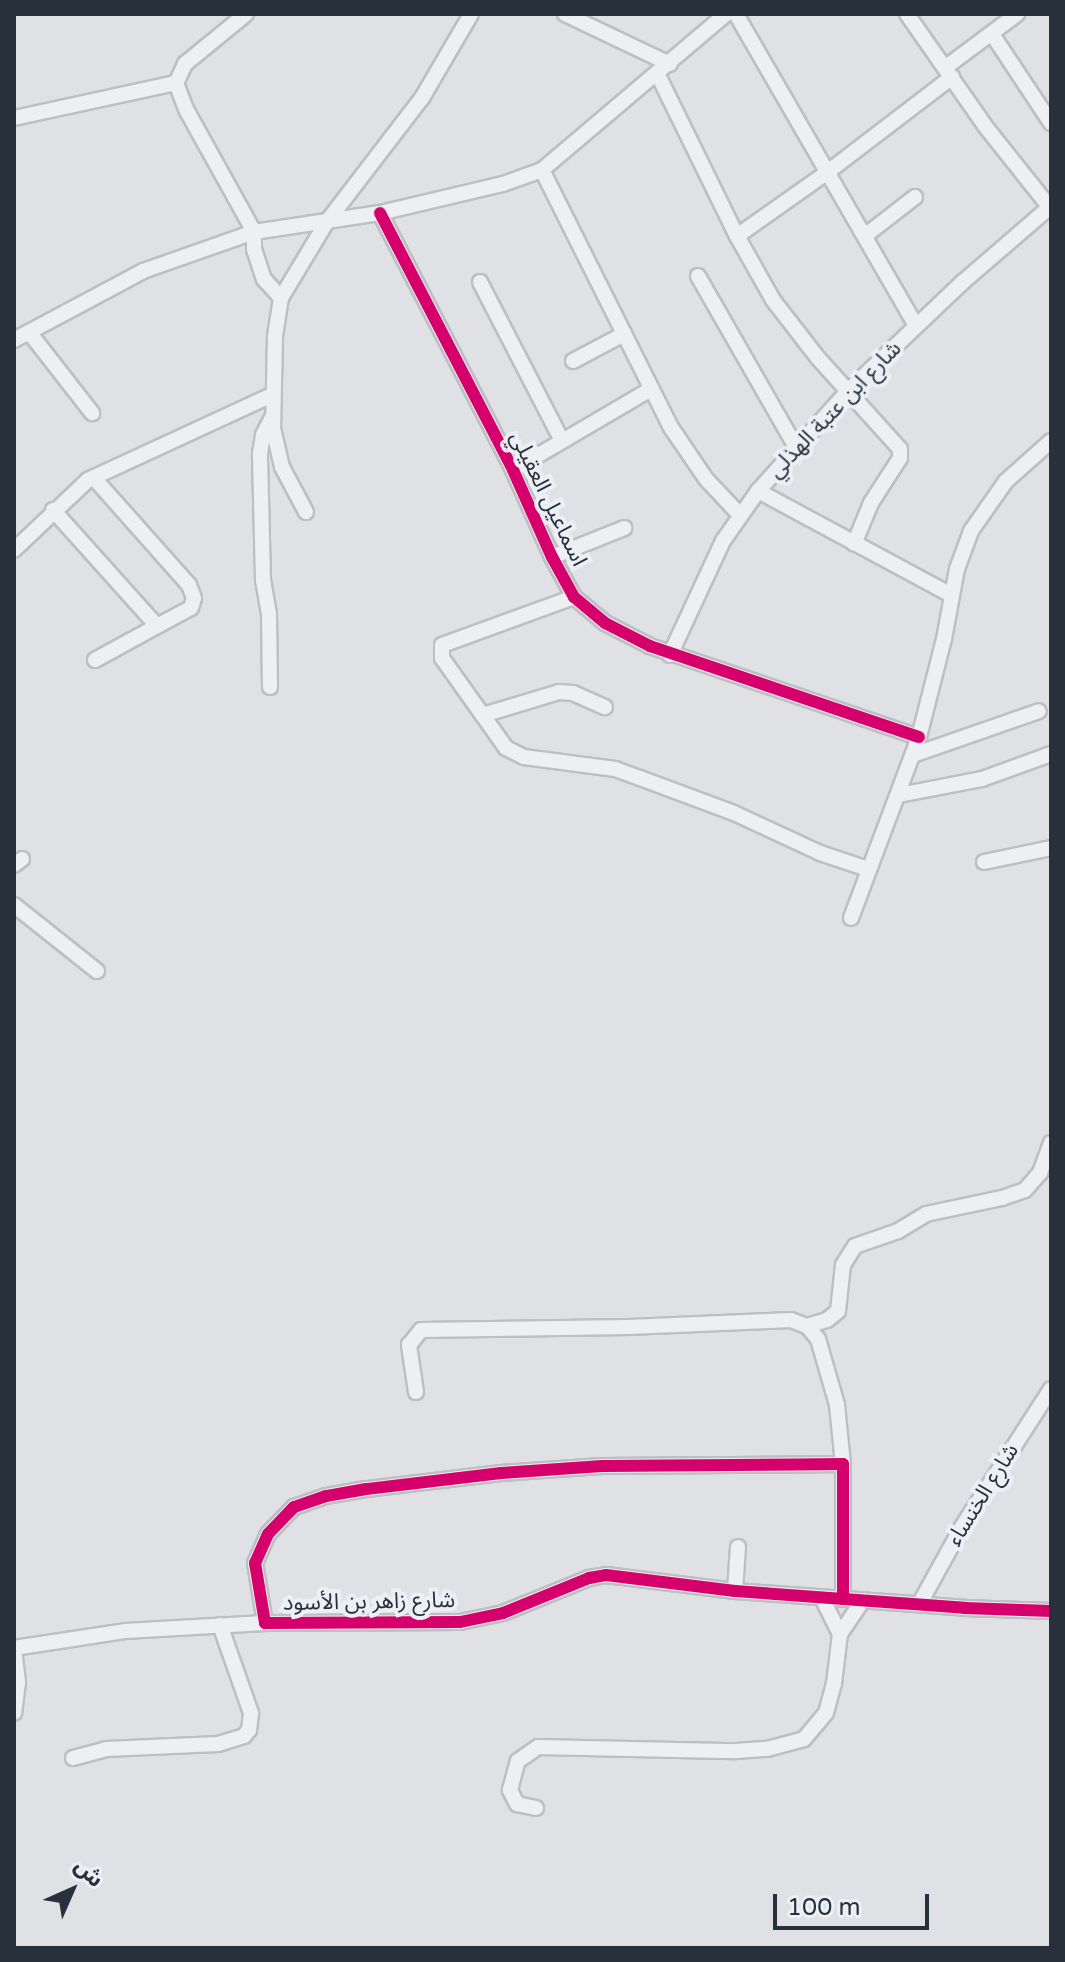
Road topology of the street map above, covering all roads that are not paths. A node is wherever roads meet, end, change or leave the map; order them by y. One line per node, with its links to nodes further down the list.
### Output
1 (246, 14): 13 (street)
2 (471, 14): 21 (street)
3 (565, 14): 8 (street)
4 (726, 14): 10 (street)
5 (736, 14): 17 (street)
6 (907, 14): 11 (street)
7 (1017, 14): 9 (street)
8 (587, 19): 10 (street)
9 (992, 34): 11 (street); 15 (street)
10 (670, 64): 12 (street)
11 (949, 72): 17 (street); 19 (street)
12 (658, 75): 16 (street); 24 (street)
13 (176, 83): 14 (street); 22 (street)
14 (14, 118)
15 (1051, 123)
16 (542, 170): 20 (street); 30 (street)
17 (829, 171): 23 (street); 24 (street)
18 (915, 197): 23 (street)
19 (1050, 207): 28 (street, شارع ابن عتبة الهذلي)
20 (380, 213): 21 (street); 41 (street, اسماعيل العقيلي)
21 (326, 223): 22 (street); 27 (street)
22 (254, 232): 27 (street); 29 (street)
23 (866, 235): 28 (street)
24 (737, 236): 34 (street)
25 (698, 276): 40 (street)
26 (480, 282): 38 (street)
27 (281, 298): 35 (street)
28 (916, 326): 34 (street, شارع ابن عتبة الهذلي)
29 (29, 332): 31 (street); 36 (street)
30 (624, 334): 32 (street); 33 (street)
31 (14, 340)
32 (573, 361)
33 (651, 389): 38 (street); 46 (street)
34 (848, 391): 40 (street, شارع ابن عتبة الهذلي); 48 (street)
35 (272, 395): 37 (street); 42 (street)
36 (92, 413)
37 (272, 417): 45 (street); 56 (street)
38 (562, 441): 41 (street)
39 (1051, 441): 51 (street)
40 (796, 447): 43 (street, شارع ابن عتبة الهذلي)
41 (513, 470): 50 (street, اسماعيل العقيلي)
42 (93, 477): 44 (street); 53 (street)
43 (758, 491): 46 (street, شارع ابن عتبة الهذلي); 48 (street)
44 (53, 510): 49 (street); 53 (street)
45 (306, 512)
46 (740, 515): 54 (street, شارع ابن عتبة الهذلي)
47 (624, 528): 50 (street)
48 (854, 544): 51 (street)
49 (14, 550)
50 (552, 557): 52 (street, اسماعيل العقيلي)
51 (951, 595): 60 (street)
52 (574, 597): 54 (street, اسماعيل العقيلي); 59 (street)
53 (157, 626): 55 (street)
54 (670, 655): 60 (street, اسماعيل العقيلي)
55 (95, 660)
56 (270, 687)
57 (605, 707): 59 (street)
58 (1039, 711): 62 (street)
59 (483, 715): 66 (street)
60 (919, 737): 62 (street)
61 (1051, 754): 63 (street)
62 (913, 755): 63 (street)
63 (899, 795): 66 (street)
64 (1051, 848): 65 (street)
65 (984, 862)
66 (868, 869): 68 (street)
67 (14, 905): 69 (street)
68 (851, 918)
69 (97, 971)
70 (1051, 1143): 71 (street)
71 (807, 1326): 73 (street); 74 (street)
72 (1051, 1389): 80 (street, شارع الخنساء)
73 (416, 1392)
74 (843, 1464): 78 (street); 82 (street, شارع زاهر بن الأسود)
75 (738, 1547): 76 (street)
76 (735, 1591): 77 (street, شارع زاهر بن الأسود); 82 (street, شارع زاهر بن الأسود)
77 (822, 1598): 78 (street, شارع زاهر بن الأسود); 84 (street)
78 (843, 1599): 79 (street, شارع زاهر بن الأسود)
79 (863, 1600): 80 (street, شارع زاهر بن الأسود); 84 (street)
80 (920, 1603): 81 (street, شارع زاهر بن الأسود)
81 (1051, 1611)
82 (265, 1623): 83 (street)
83 (220, 1625): 85 (street); 87 (street)
84 (840, 1634): 88 (street)
85 (14, 1649): 86 (street)
86 (14, 1713)
87 (73, 1758)
88 (536, 1808)

